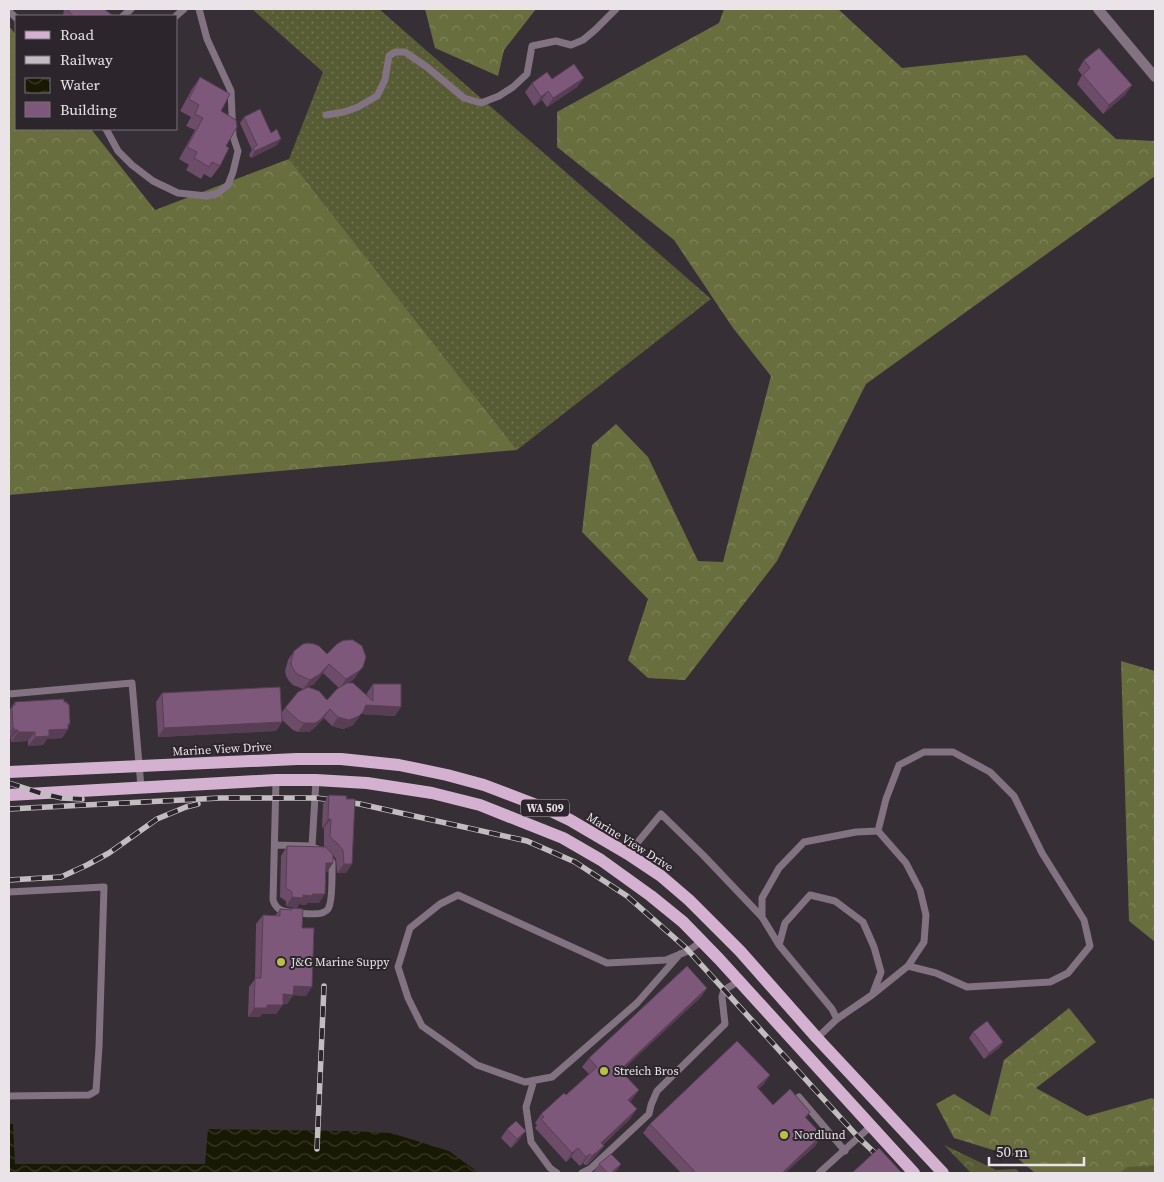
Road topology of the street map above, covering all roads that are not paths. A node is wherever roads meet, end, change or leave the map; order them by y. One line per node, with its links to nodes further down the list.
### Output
1 (199, 9): 6 (lane)
2 (616, 9): 5 (lane)
3 (1098, 9): 4 (street)
4 (1155, 77)
5 (326, 115)
6 (107, 130)
7 (9, 694): 8 (lane)
8 (140, 767): 9 (main road, Marine View Drive / WA 509); 12 (lane); 17 (main road, Marine View Drive / WA 509)
9 (9, 772)
10 (276, 780): 11 (main road, WA 509); 12 (main road, WA 509); 15 (lane)
11 (316, 780): 16 (lane); 20 (main road, WA 509)
12 (141, 787): 13 (main road, WA 509)
13 (9, 795)
14 (878, 831): 19 (lane); 23 (lane); 23 (lane)
15 (274, 846): 16 (lane); 16 (lane)
16 (312, 846)
17 (628, 854): 19 (lane); 27 (main road, Marine View Drive / WA 509)
18 (9, 892): 29 (lane)
19 (762, 917): 21 (lane)
20 (702, 941): 22 (lane); 24 (main road, WA 509)
21 (779, 945): 25 (lane); 26 (lane)
22 (680, 954): 28 (lane); 28 (lane)
23 (908, 966): 25 (lane)
24 (739, 981): 31 (main road, WA 509); 34 (lane)
25 (872, 995): 26 (lane)
26 (837, 1019): 27 (lane)
27 (817, 1038): 37 (main road, Marine View Drive / WA 509)
28 (534, 1080): 33 (lane)
29 (9, 1096)
30 (799, 1097): 32 (lane)
31 (872, 1126): 32 (lane); 36 (main road, WA 509)
32 (844, 1151): 35 (lane)
33 (557, 1173)
34 (582, 1173)
35 (819, 1173)
36 (914, 1173)
37 (943, 1173)

